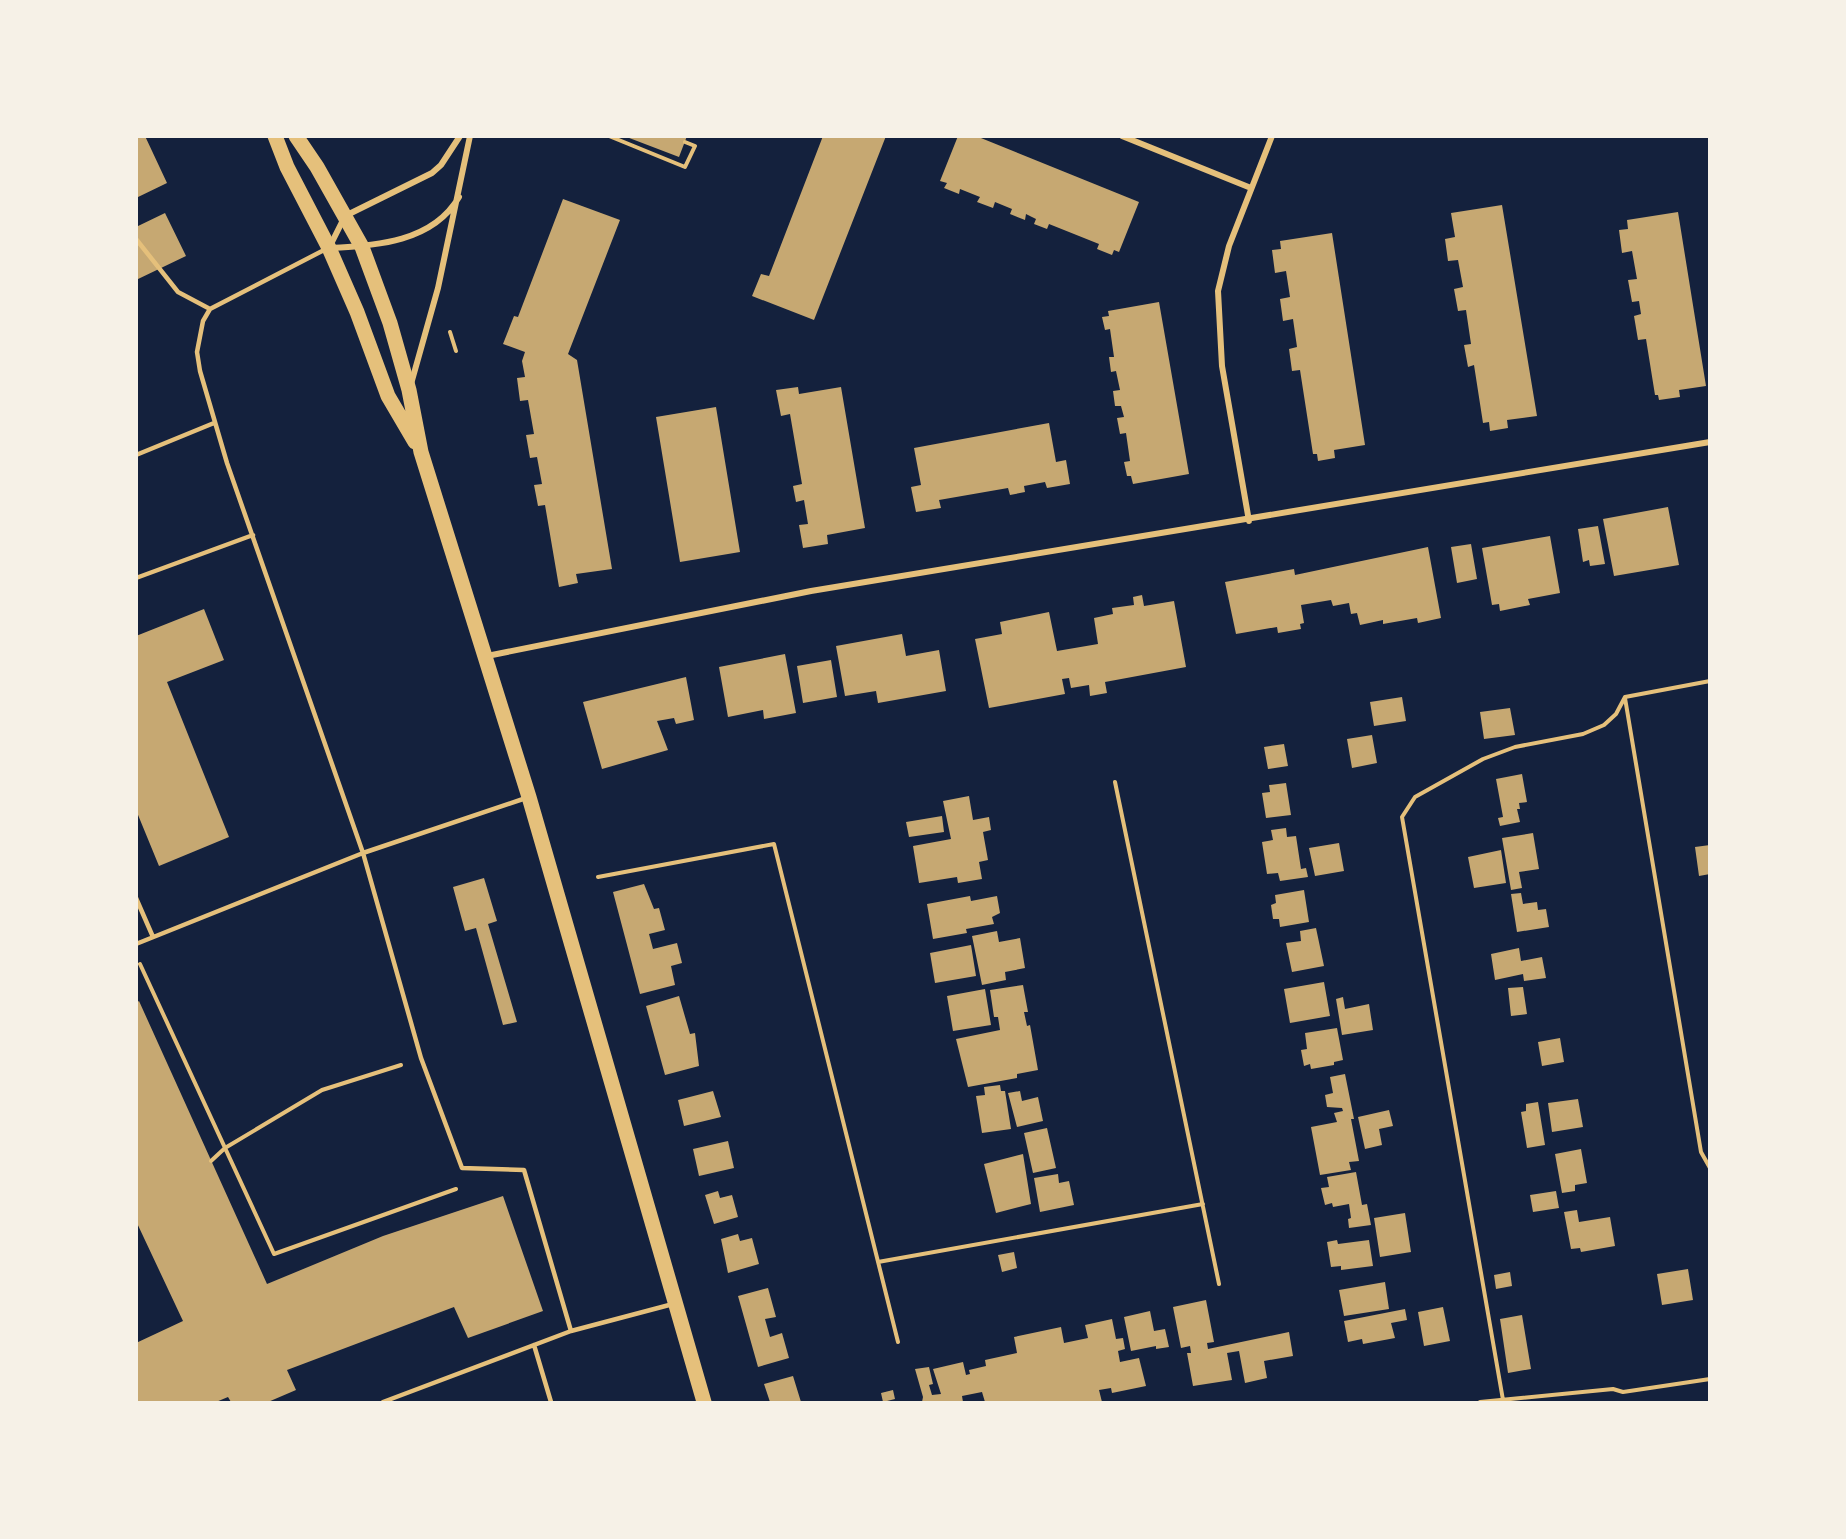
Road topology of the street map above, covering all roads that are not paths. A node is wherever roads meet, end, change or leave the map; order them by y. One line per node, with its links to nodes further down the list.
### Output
1 (275, 136): 12 (main road)
2 (296, 136): 9 (main road)
3 (460, 136): 9 (street)
4 (470, 136): 8 (street)
5 (1122, 136): 7 (street)
6 (1272, 136): 7 (street)
7 (1251, 188): 19 (street)
8 (459, 197): 11 (street); 14 (street)
9 (345, 216): 11 (main road); 12 (street)
10 (136, 239): 13 (lane)
11 (362, 247): 12 (street); 14 (main road)
12 (329, 248): 13 (lane); 17 (main road)
13 (210, 309): 15 (lane)
14 (409, 390): 17 (main road)
15 (214, 423): 18 (lane); 20 (lane)
16 (1710, 442): 19 (street)
17 (422, 452): 22 (main road)
18 (136, 455)
19 (1249, 520): 22 (street)
20 (253, 535): 21 (lane); 24 (lane)
21 (136, 578)
22 (486, 656): 23 (main road)
23 (529, 797): 24 (lane); 28 (main road)
24 (363, 853): 26 (lane); 29 (lane)
25 (136, 898): 26 (lane)
26 (153, 937): 27 (lane)
27 (136, 944)
28 (675, 1304): 29 (lane); 33 (main road)
29 (571, 1331): 30 (lane)
30 (534, 1345): 31 (lane); 32 (lane)
31 (383, 1402)
32 (551, 1402)
33 (704, 1402)

